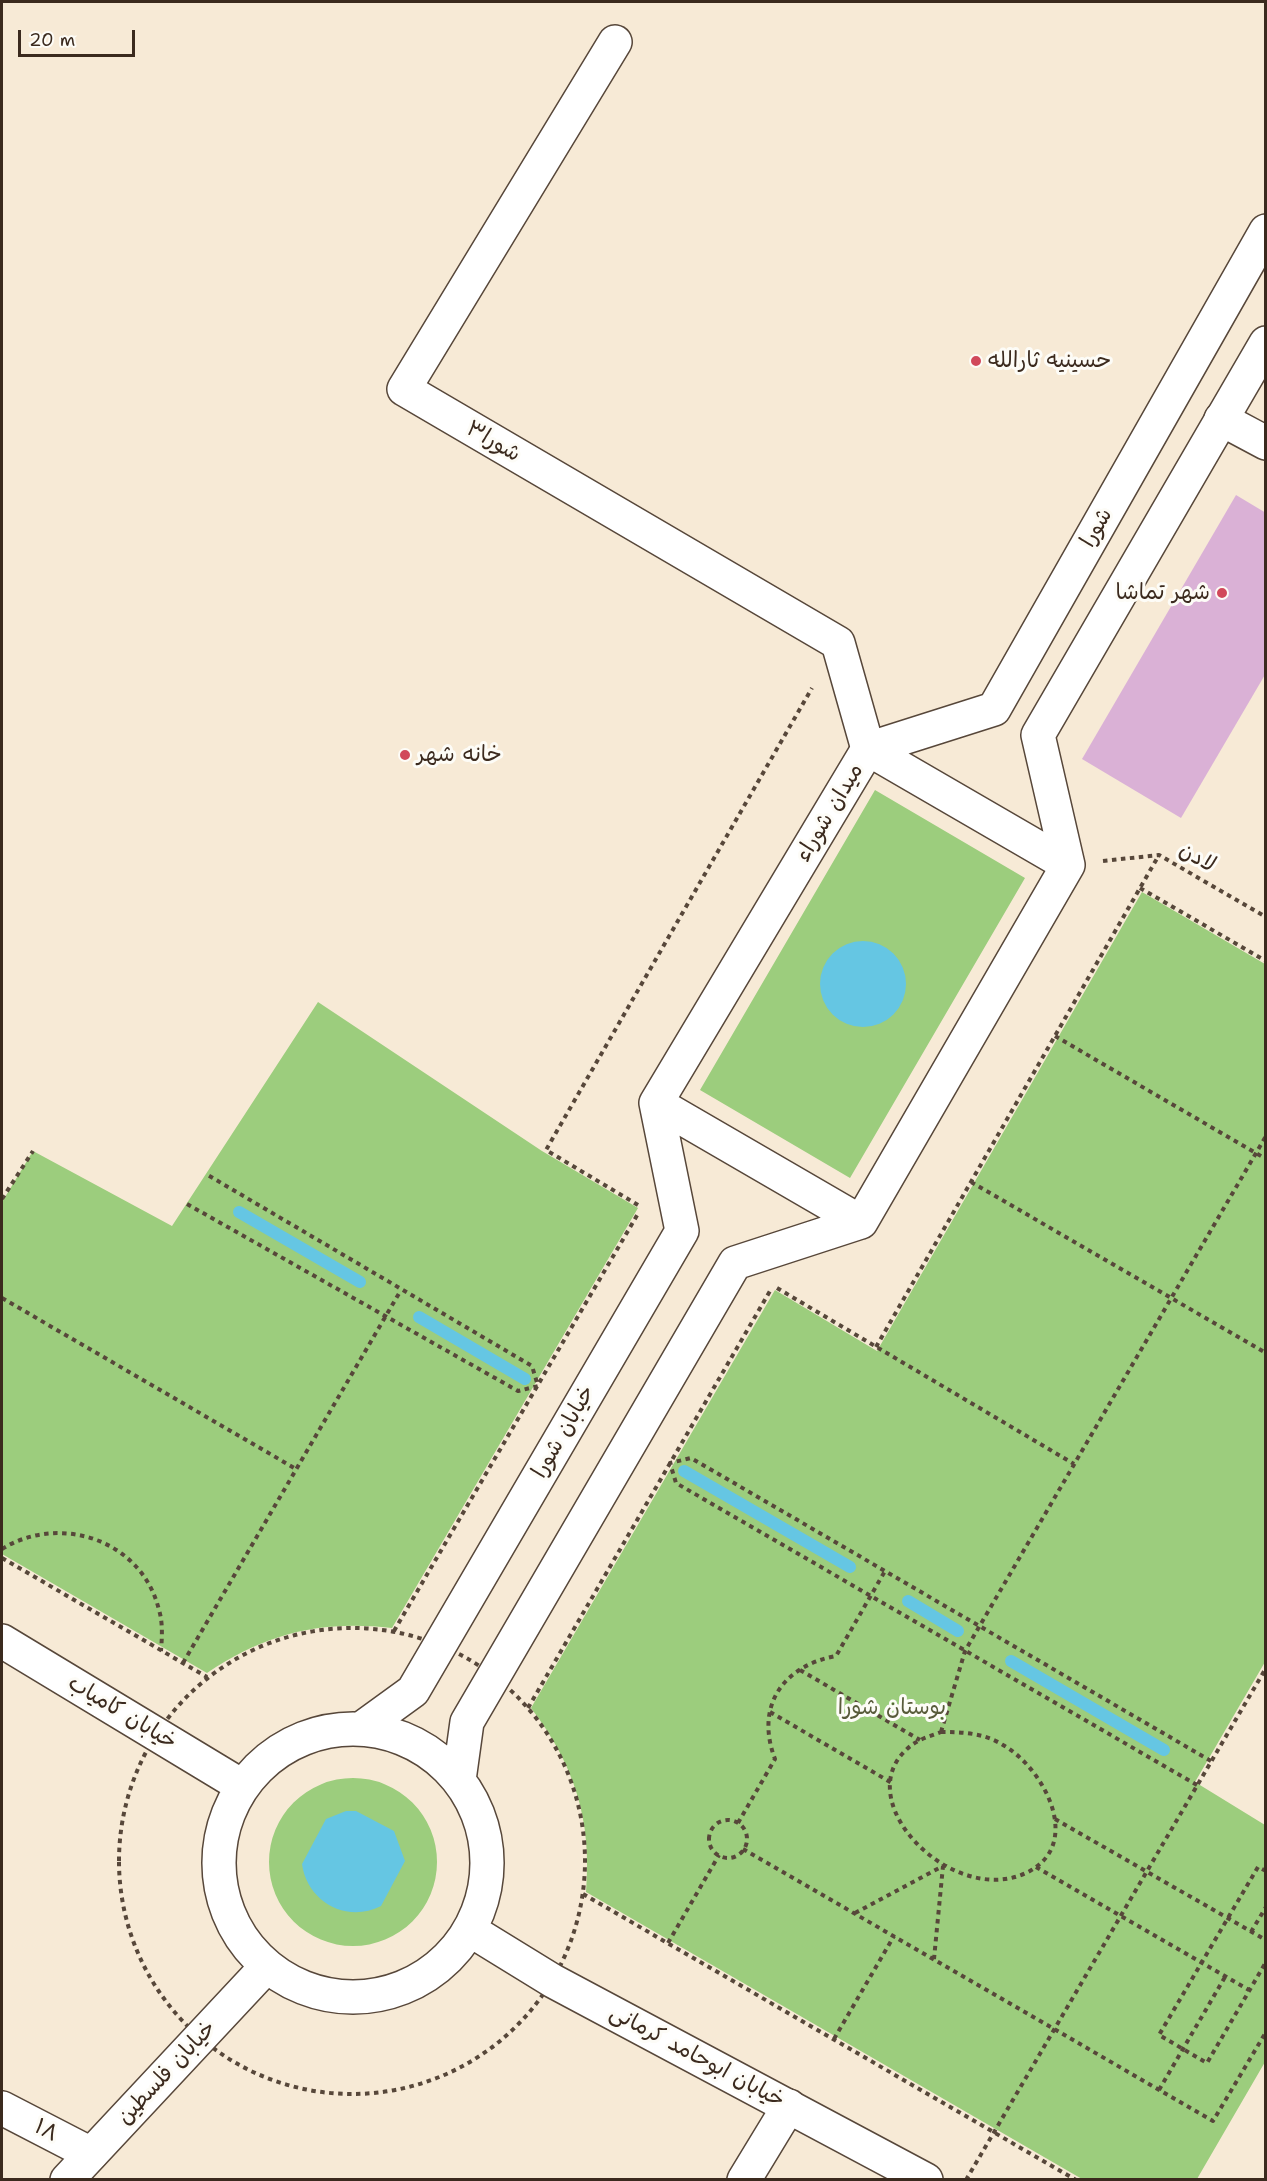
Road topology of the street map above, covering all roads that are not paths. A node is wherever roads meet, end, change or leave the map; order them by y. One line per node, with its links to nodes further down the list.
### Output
1 (615, 42): 6 (main road, شورا۳)
2 (1266, 231): 6 (main road, شورا)
3 (1266, 342): 4 (main road)
4 (1221, 419): 5 (main road); 7 (main road)
5 (1266, 443)
6 (868, 749): 7 (main road, میدان شوراء); 8 (main road, میدان شوراء)
7 (1068, 865): 9 (main road)
8 (656, 1102): 9 (main road); 11 (main road, خیابان شورا)
9 (861, 1222): 12 (main road)
10 (2, 1641): 13 (main road, خیابان کامیاب)
11 (362, 1728): 12 (main road); 13 (main road)
12 (459, 1780): 14 (main road)
13 (242, 1786): 15 (main road)
14 (470, 1930): 15 (main road); 16 (main road, خیابان ابوحامد کرمانی)
15 (267, 1966): 18 (main road, خیابان فلسطین)
16 (789, 2106): 20 (main road); 21 (main road, خیابان ابوحامد کرمانی)
17 (2, 2108): 18 (main road, ۱۸)
18 (91, 2154): 19 (main road, خیابان فلسطین)
19 (67, 2180)
20 (744, 2180)
21 (926, 2180)

